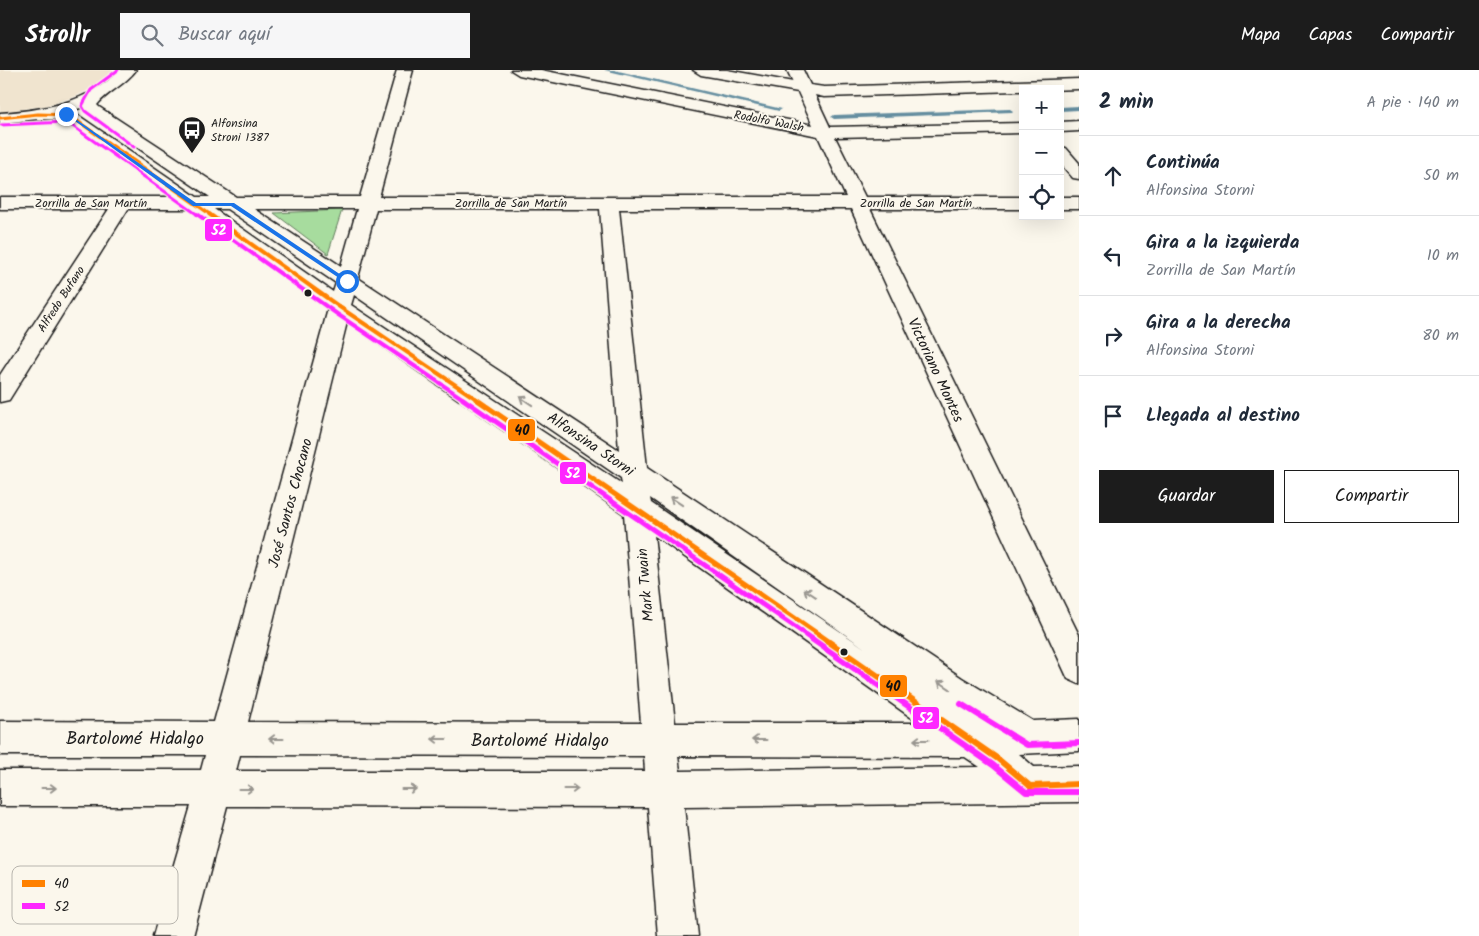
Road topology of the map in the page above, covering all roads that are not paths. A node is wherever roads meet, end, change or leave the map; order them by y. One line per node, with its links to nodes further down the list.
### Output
1 (128, 70): 10 (street, Alfonsina Storni)
2 (405, 70): 23 (street, José Santos Chocano)
3 (519, 70): 17 (street, Rodolfo Walsh)
4 (701, 70): 9 (street)
5 (795, 70): 9 (street, Victoriano Montes)
6 (992, 70): 8 (street)
7 (1079, 84): 8 (street)
8 (1006, 86): 9 (street); 11 (street)
9 (804, 90): 17 (street, Victoriano Montes)
10 (97, 95): 12 (street, Alfonsina Storni); 28 (street, Alfonsina Storni)
11 (1017, 100)
12 (38, 114): 13 (street, Alfonsina Storni); 27 (street, Alfonsina Storni)
13 (0, 118)
14 (1079, 126): 15 (street)
15 (1064, 127)
16 (1019, 128): 17 (street, Rodolfo Walsh)
17 (824, 132): 20 (street, Victoriano Montes)
18 (1064, 157): 19 (street)
19 (1079, 174)
20 (857, 202): 24 (street, Zorrilla de San Martín); 29 (street, Zorrilla de San Martín); 34 (street, Victoriano Montes)
21 (0, 203): 22 (street, Zorrilla de San Martín)
22 (122, 203): 27 (street, Zorrilla de San Martín); 31 (street, Alfredo Bufano)
23 (367, 203): 28 (street, Zorrilla de San Martín); 29 (street, Zorrilla de San Martín); 30 (street, José Santos Chocano)
24 (1019, 203)
25 (1064, 203): 26 (street)
26 (1079, 203)
27 (194, 204): 28 (street, Zorrilla de San Martín); 30 (street, Alfonsina Storni)
28 (232, 204): 30 (street, Alfonsina Storni)
29 (609, 204): 32 (street, Mark Twain)
30 (344, 295): 32 (street, Alfonsina Storni, one-way to 30); 33 (street, Alfonsina Storni); 38 (street, José Santos Chocano)
31 (0, 394)
32 (633, 472): 33 (street, Mark Twain); 37 (street, Alfonsina Storni, one-way to 32)
33 (637, 508): 39 (street, Mark Twain); 40 (street, Alfonsina Storni)
34 (1079, 669)
35 (1079, 735): 37 (street, Bartolomé Hidalgo)
36 (0, 738): 38 (street, Bartolomé Hidalgo)
37 (1030, 738): 40 (street, Bartolomé Hidalgo)
38 (228, 739): 39 (street, Bartolomé Hidalgo, one-way to 38); 44 (street, José Santos Chocano)
39 (659, 740): 40 (street, Bartolomé Hidalgo, one-way to 39); 45 (street, Mark Twain)
40 (970, 740): 42 (street, Alfonsina Storni)
41 (1079, 784): 42 (street)
42 (1030, 786): 45 (street)
43 (0, 788): 44 (street, one-way to 44)
44 (214, 788): 45 (street, one-way to 45); 46 (street, José Santos Chocano)
45 (664, 789): 47 (street, Mark Twain)
46 (178, 918)
47 (678, 936)

